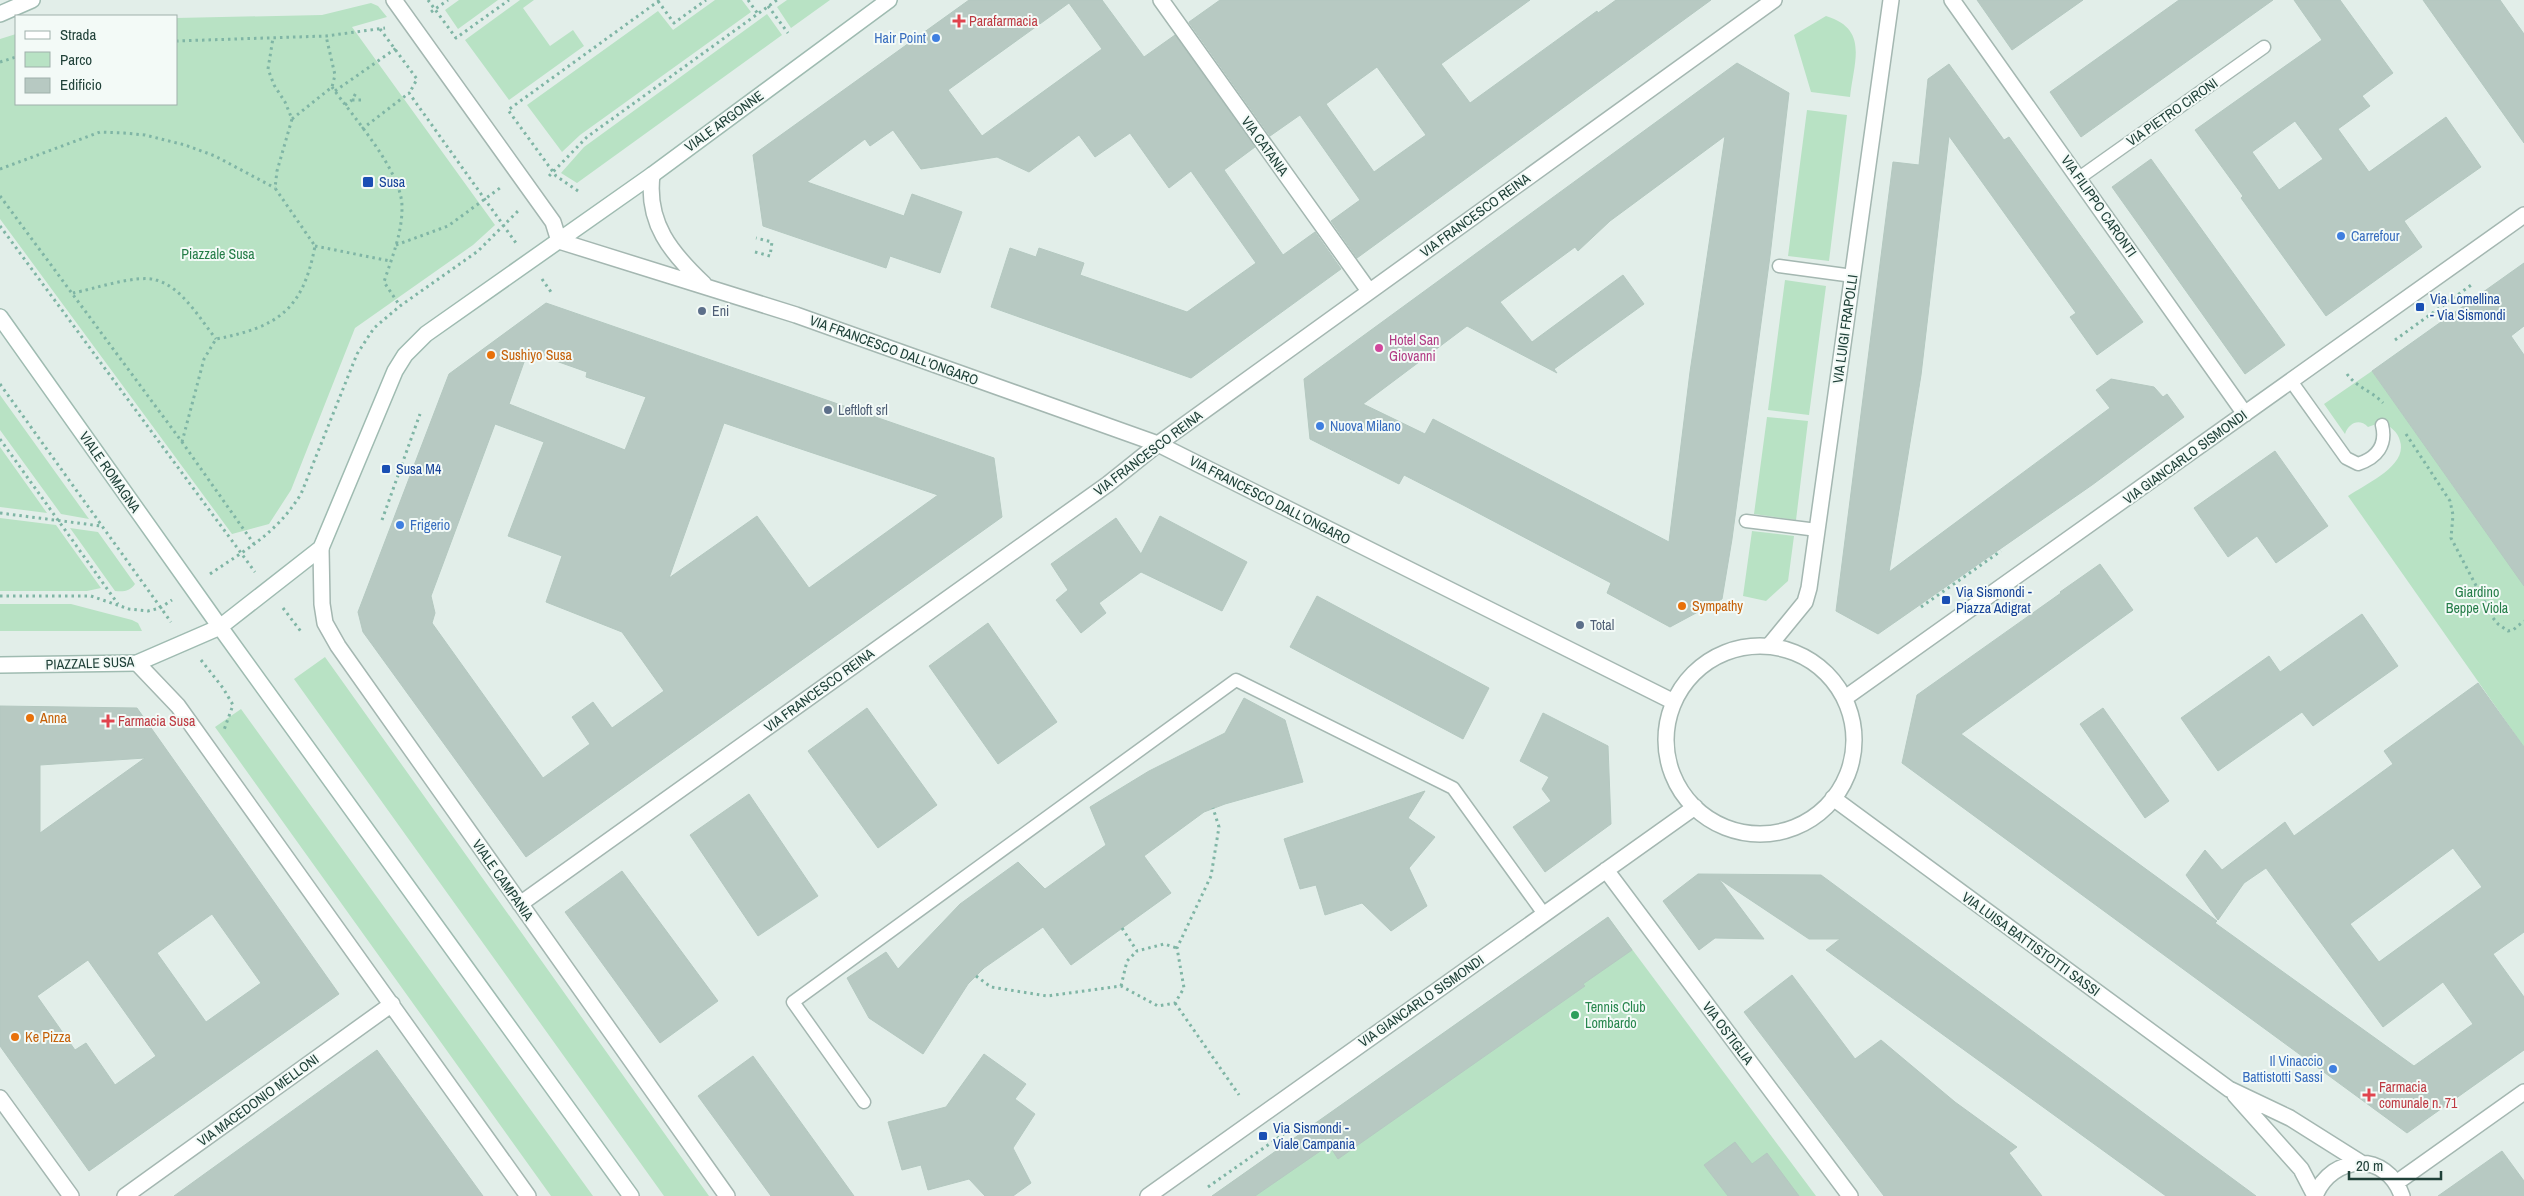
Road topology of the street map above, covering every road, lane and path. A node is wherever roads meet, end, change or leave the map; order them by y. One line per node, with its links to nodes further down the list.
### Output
1 (32, 0): 17 (street)
2 (394, 0): 43 (street)
3 (428, 0): 16 (path)
4 (448, 0): 16 (path)
5 (509, 0): 16 (path)
6 (658, 0): 7 (path); 37 (path)
7 (706, 0)
8 (748, 0): 18 (path)
9 (777, 0): 15 (path)
10 (889, 0): 38 (street, VIALE ARGONNE)
11 (1161, 0): 62 (street, VIA CATANIA)
12 (1774, 0): 62 (street, VIA FRANCESCO REINA)
13 (1891, 0): 59 (street, VIA LUIGI FRAPOLLI)
14 (1952, 0): 39 (street, VIA FILIPPO CARONTI)
15 (768, 6): 18 (path); 19 (path)
16 (435, 10)
17 (0, 14)
18 (758, 14): 37 (path)
19 (788, 33)
20 (326, 36): 21 (path); 25 (path); 28 (path)
21 (273, 38): 22 (path); 34 (path)
22 (178, 41)
23 (401, 46): 25 (path)
24 (2264, 47): 39 (lane, VIA PIETRO CIRONI)
25 (394, 49): 28 (path); 30 (path)
26 (15, 57): 27 (path)
27 (0, 62)
28 (334, 89): 33 (path); 34 (path)
29 (357, 91): 31 (path)
30 (410, 93): 35 (path); 45 (path)
31 (352, 100): 32 (path); 33 (path)
32 (363, 100)
33 (345, 105): 35 (path)
34 (292, 120): 41 (path)
35 (362, 128): 51 (path)
36 (0, 169): 41 (path)
37 (552, 172): 42 (path); 43 (path)
38 (652, 175): 50 (street, VIALE ARGONNE); 61 (street, VIA FRANCESCO DALL'ONGARO)
39 (2079, 178): 73 (street, VIA FILIPPO CARONTI)
40 (506, 182): 45 (path)
41 (275, 188): 52 (path)
42 (578, 191)
43 (533, 195): 48 (path); 50 (street)
44 (0, 196): 63 (path)
45 (485, 199): 48 (path); 51 (path)
46 (2524, 215): 69 (street, VIA GIANCARLO SISMONDI)
47 (0, 226): 88 (path)
48 (504, 226): 54 (path)
49 (756, 238): 53 (path)
50 (559, 242): 61 (street, VIA FRANCESCO DALL'ONGARO); 86 (street, PIAZZALE SUSA)
51 (396, 245): 57 (path)
52 (315, 246): 57 (path); 66 (path)
53 (771, 249): 55 (path); 56 (path)
54 (521, 250)
55 (777, 250)
56 (755, 252)
57 (390, 262): 64 (path)
58 (1779, 266): 59 (lane)
59 (1853, 276): 84 (street, VIA LUIGI FRAPOLLI)
60 (2474, 283): 67 (path)
61 (707, 286): 78 (street, VIA FRANCESCO DALL'ONGARO)
62 (1369, 291): 78 (street, VIA FRANCESCO REINA)
63 (74, 293): 66 (path); 77 (path)
64 (400, 306)
65 (0, 317): 93 (street, VIALE ROMAGNA)
66 (216, 339): 77 (path)
67 (2394, 340)
68 (2347, 374): 71 (path)
69 (2291, 381): 73 (street, VIA GIANCARLO SISMONDI); 74 (lane)
70 (0, 384): 83 (path)
71 (2387, 407)
72 (420, 414): 81 (path)
73 (2245, 414): 98 (street, VIA GIANCARLO SISMONDI)
74 (2382, 425)
75 (2402, 428): 92 (path)
76 (0, 439): 80 (path)
77 (182, 442): 85 (path)
78 (1158, 444): 99 (street, VIA FRANCESCO DALL'ONGARO); 105 (street, VIA FRANCESCO REINA)
79 (0, 513): 80 (path)
80 (58, 520): 83 (path); 90 (path)
81 (382, 520)
82 (1746, 521): 84 (lane)
83 (102, 526): 90 (path)
84 (1817, 530): 94 (street, VIA LUIGI FRAPOLLI)
85 (254, 544)
86 (321, 548): 93 (street, PIAZZALE SUSA); 105 (street, VIALE CAMPANIA)
87 (2001, 551): 91 (path)
88 (241, 553)
89 (0, 596): 90 (path)
90 (118, 604)
91 (1920, 607)
92 (2524, 621)
93 (220, 627): 95 (street, PIAZZALE SUSA); 126 (street)
94 (1769, 646): 98 (street); 99 (street)
95 (137, 664): 96 (street, PIAZZALE SUSA); 100 (street)
96 (0, 666)
97 (223, 688): 100 (path)
98 (1845, 698): 101 (street)
99 (1674, 702): 102 (street)
100 (215, 756): 113 (street)
101 (1833, 798): 102 (street); 114 (street, VIA LUISA BATTISTOTTI SASSI)
102 (1694, 807): 104 (street, VIA GIANCARLO SISMONDI)
103 (1214, 808): 108 (path)
104 (1606, 870): 106 (street, VIA GIANCARLO SISMONDI); 129 (street, VIA OSTIGLIA)
105 (520, 904): 127 (street, VIALE CAMPANIA)
106 (1544, 914): 118 (lane); 128 (street, VIA GIANCARLO SISMONDI)
107 (1122, 928): 109 (path)
108 (1177, 948): 109 (path); 112 (path)
109 (1138, 951): 111 (path)
110 (976, 976): 111 (path)
111 (1121, 986): 112 (path)
112 (1175, 1003): 116 (path)
113 (392, 1004): 124 (street, VIA MACEDONIO MELLONI); 125 (street)
114 (2229, 1089): 120 (street, VIA LUISA BATTISTOTTI SASSI); 130 (street, VIA LUISA BATTISTOTTI SASSI)
115 (2524, 1092): 122 (street)
116 (1239, 1095)
117 (0, 1098): 123 (street)
118 (864, 1102)
119 (1285, 1132): 121 (path)
120 (2363, 1164): 122 (street, VIA LUISA BATTISTOTTI SASSI); 130 (street, VIA LUISA BATTISTOTTI SASSI)
121 (1208, 1187)
122 (2399, 1190)
123 (72, 1196)
124 (125, 1196)
125 (528, 1196)
126 (631, 1196)
127 (727, 1196)
128 (1148, 1196)
129 (1850, 1196)
130 (2315, 1196)

